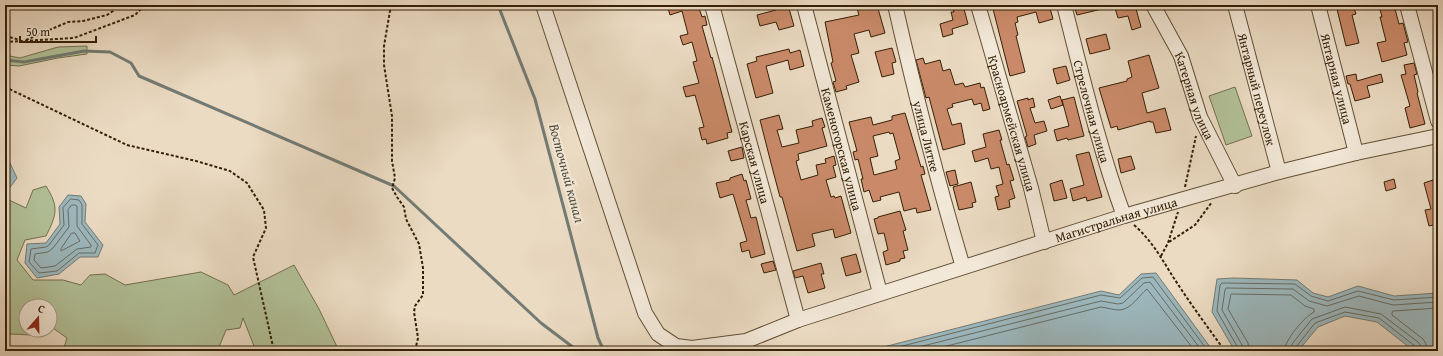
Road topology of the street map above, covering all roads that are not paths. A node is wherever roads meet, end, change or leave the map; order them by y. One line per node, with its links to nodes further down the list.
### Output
1 (543, 5): 20 (street, Магистральная улица)
2 (712, 5): 20 (street, Карская улица)
3 (804, 5): 19 (street, Каменогорская улица)
4 (895, 5): 18 (street, улица Литке)
5 (978, 5): 17 (street, Красноармейская улица)
6 (1064, 5): 16 (street, Стрелочная улица)
7 (1153, 5): 15 (street, Катерная улица)
8 (1235, 5): 14 (street, Янтарный переулок)
9 (1318, 5): 13 (street, Янтарная улица)
10 (1407, 5): 11 (street)
11 (1438, 121)
12 (1438, 136): 13 (street, Магистральная улица)
13 (1356, 153): 14 (street, Магистральная улица)
14 (1279, 172): 15 (street, Магистральная улица)
15 (1235, 186): 16 (street, Магистральная улица)
16 (1124, 216): 17 (street, Магистральная улица)
17 (1044, 242): 18 (street, Магистральная улица)
18 (963, 267): 19 (street, Магистральная улица)
19 (880, 293): 20 (street, Магистральная улица)
20 (798, 320)

